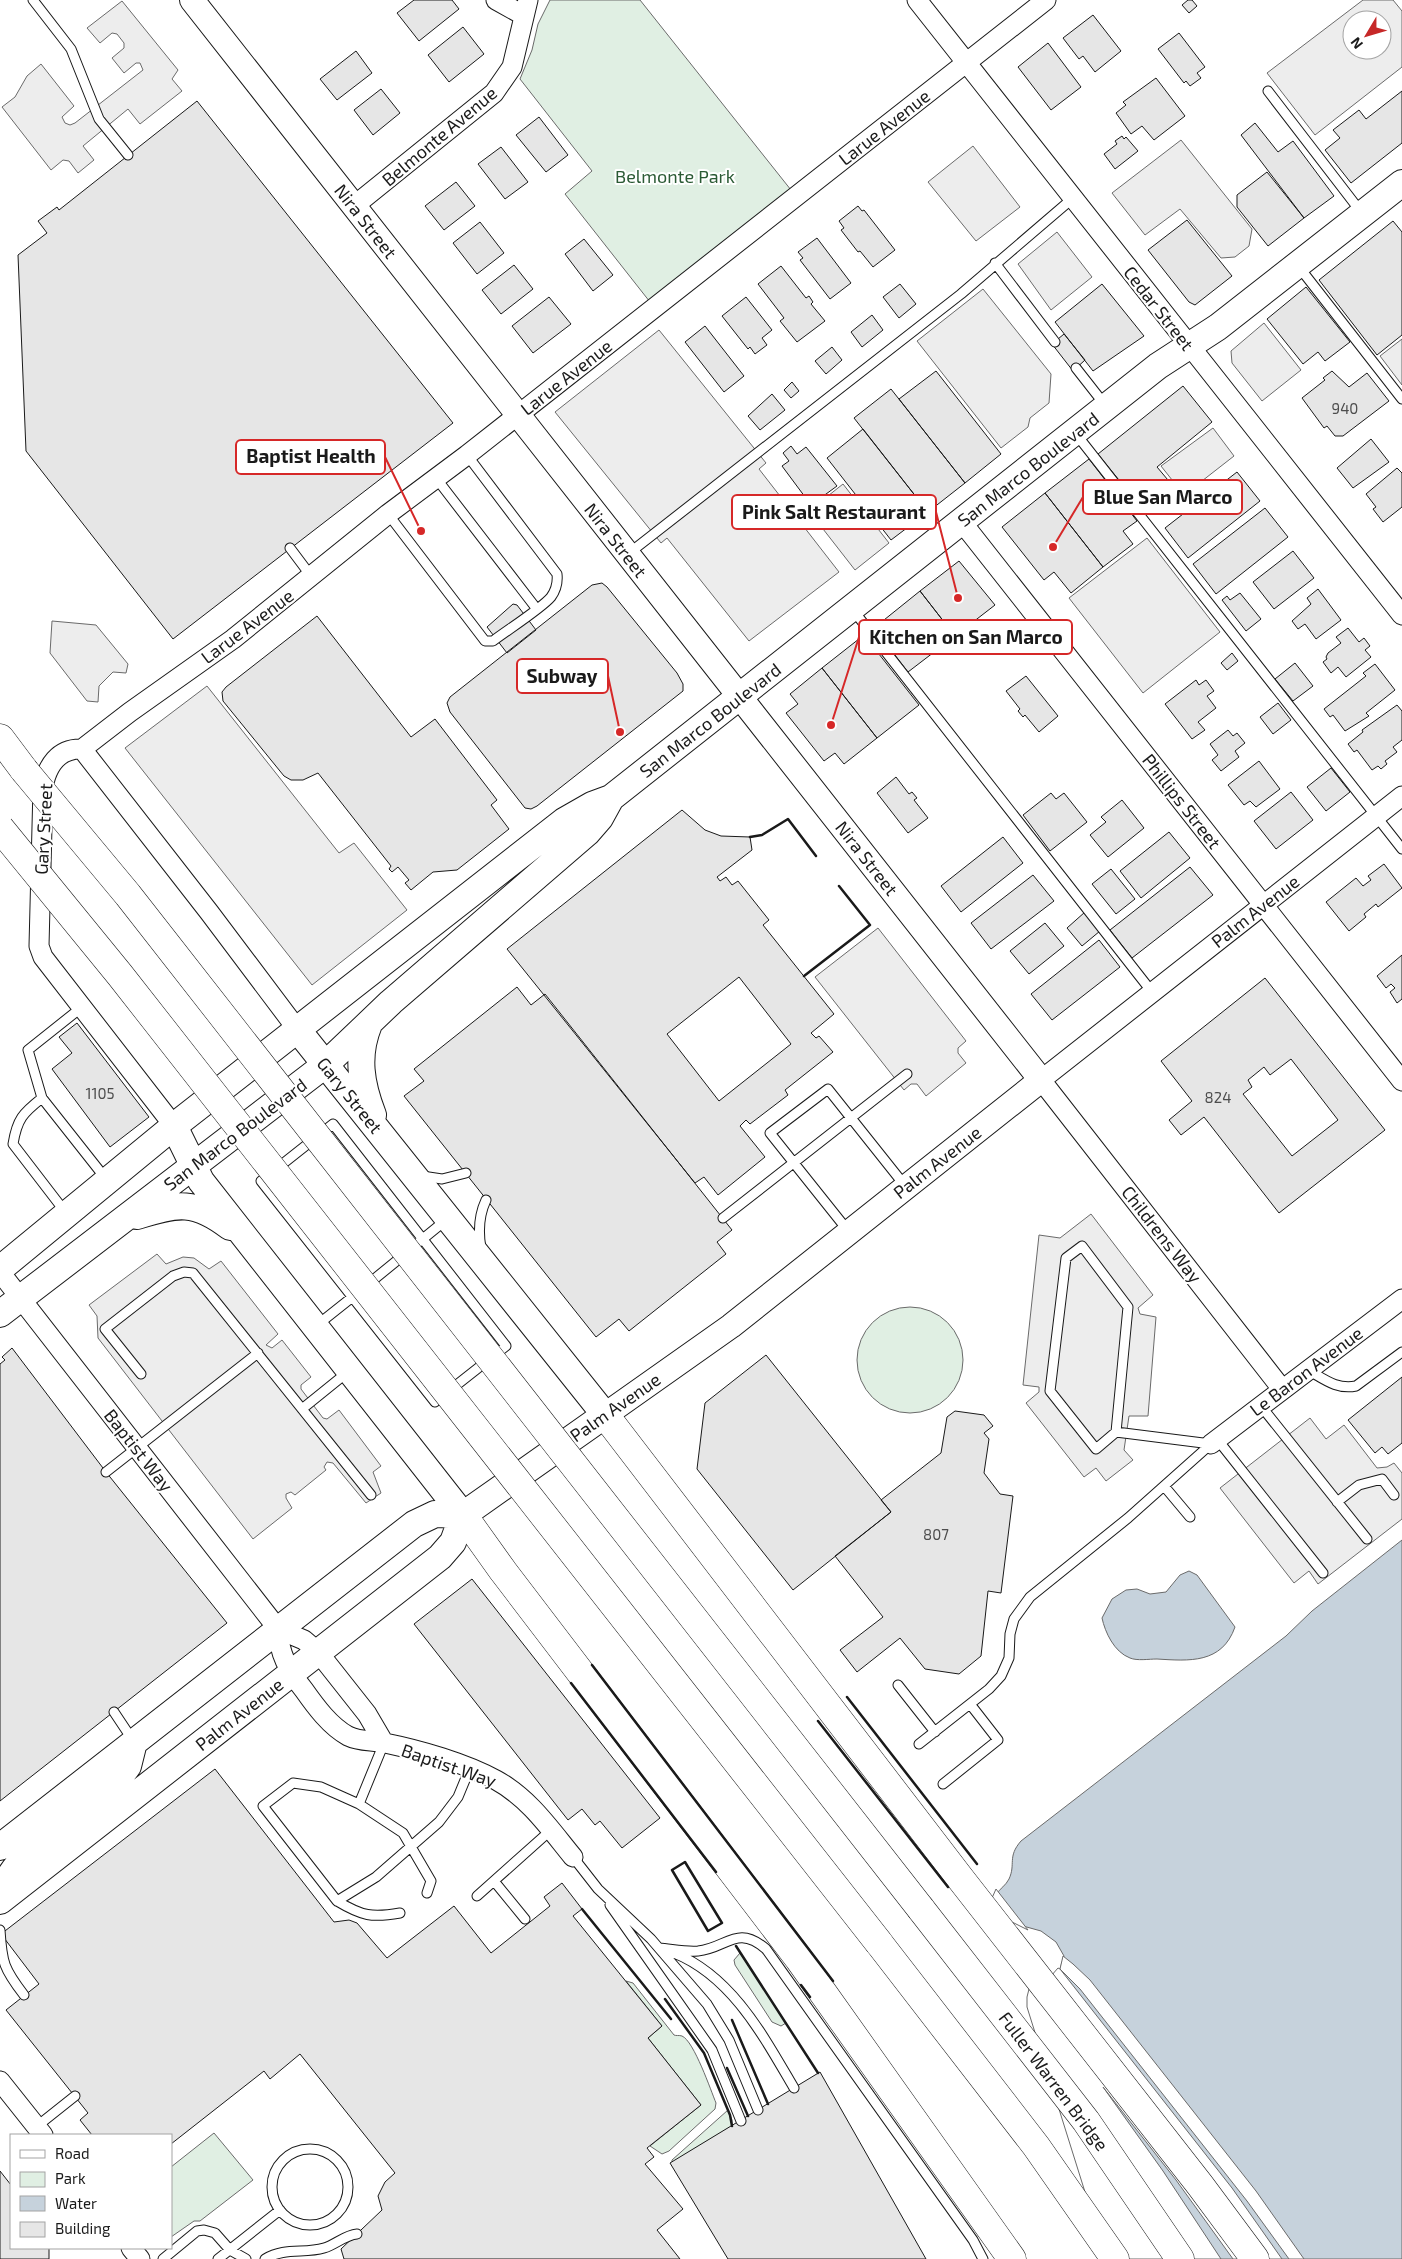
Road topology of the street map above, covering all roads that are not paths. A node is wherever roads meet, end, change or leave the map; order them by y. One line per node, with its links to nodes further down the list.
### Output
1 (33, 0): 9 (lane)
2 (192, 0): 12 (street, Nira Street)
3 (496, 0): 6 (street)
4 (917, 0): 7 (street, Cedar Street)
5 (1046, 0): 7 (street, Larue Avenue)
6 (526, 8): 12 (street, Belmonte Avenue)
7 (966, 63): 11 (street, Cedar Street); 21 (street, Larue Avenue)
8 (1268, 91): 13 (lane)
9 (128, 156)
10 (1402, 183): 13 (main road, San Marco Boulevard)
11 (1073, 198): 14 (lane); 17 (street, Cedar Street)
12 (354, 206): 21 (street, Nira Street)
13 (1362, 214): 15 (main road, San Marco Boulevard)
14 (995, 263): 16 (lane); 28 (lane)
15 (1298, 265): 17 (main road, San Marco Boulevard); 19 (lane)
16 (1055, 342)
17 (1189, 346): 20 (main road, San Marco Boulevard); 32 (street, Cedar Street)
18 (1076, 368): 20 (lane)
19 (1402, 399)
20 (1106, 407): 22 (main road, San Marco Boulevard)
21 (518, 415): 23 (street, Larue Avenue); 28 (street, Nira Street)
22 (1074, 432): 26 (main road, San Marco Boulevard); 40 (lane)
23 (467, 455): 24 (street, Larue Avenue); 30 (lane)
24 (436, 478): 25 (street, Larue Avenue); 30 (lane)
25 (388, 514): 29 (street, Larue Avenue); 30 (lane)
26 (961, 521): 31 (main road, San Marco Boulevard); 43 (street, Phillips Street)
27 (290, 548): 29 (lane)
28 (628, 554): 33 (street, Nira Street)
29 (312, 577): 36 (street, Larue Avenue)
30 (536, 608)
31 (851, 608): 33 (main road, San Marco Boulevard); 44 (lane)
32 (1402, 615)
33 (740, 696): 39 (main road, San Marco Boulevard); 50 (street, Nira Street)
34 (0, 738): 37 (highway)
35 (0, 743): 37 (highway)
36 (82, 749): 45 (street, Gary Street); 47 (street, Gary Street)
37 (24, 770): 144 (highway, Fuller Warren Bridge, bridge)
38 (1402, 796): 40 (street, Palm Avenue)
39 (611, 798): 46 (main road, San Marco Boulevard); 47 (main road, San Marco Boulevard)
40 (1376, 816): 42 (lane); 43 (street, Palm Avenue)
41 (0, 828): 143 (highway, bridge)
42 (1402, 849)
43 (1264, 905): 44 (street, Palm Avenue); 51 (street, Phillips Street)
44 (1152, 992): 50 (street, Palm Avenue)
45 (82, 1007): 52 (lane); 54 (street, Gary Street)
46 (371, 1021): 48 (main road, San Marco Boulevard); 55 (main road)
47 (297, 1029): 48 (main road, Gary Street); 54 (main road, San Marco Boulevard)
48 (325, 1065): 55 (main road, Gary Street); 57 (main road, San Marco Boulevard)
49 (907, 1074): 53 (lane)
50 (1041, 1080): 61 (street, Palm Avenue); 82 (street, Childrens Way)
51 (1402, 1081)
52 (42, 1098): 60 (lane); 63 (lane)
53 (851, 1118): 56 (lane); 56 (lane); 61 (lane)
54 (174, 1126): 57 (main road, Gary Street); 60 (main road, San Marco Boulevard)
55 (382, 1136): 58 (main road, Gary Street)
56 (794, 1162): 64 (lane); 67 (lane)
57 (193, 1167): 66 (main road, San Marco Boulevard); 69 (main road, Gary Street)
58 (411, 1173): 59 (lane); 65 (main road, Gary Street)
59 (466, 1173)
60 (108, 1181): 63 (main road, San Marco Boulevard)
61 (906, 1187): 67 (street, Palm Avenue)
62 (486, 1200): 70 (lane)
63 (68, 1215): 71 (main road, San Marco Boulevard)
64 (723, 1218)
65 (448, 1219): 68 (lane); 70 (main road, Gary Street)
66 (120, 1221): 69 (main road); 73 (main road, San Marco Boulevard)
67 (849, 1232): 85 (street, Palm Avenue)
68 (423, 1239): 72 (lane); 72 (lane); 72 (lane)
69 (252, 1246): 76 (main road, Gary Street)
70 (487, 1267): 85 (main road, Gary Street)
71 (0, 1271): 73 (street, Baptist Way)
72 (352, 1297): 76 (lane)
73 (20, 1298): 75 (main road, San Marco Boulevard); 88 (street, Baptist Way)
74 (1402, 1298): 79 (street, Le Baron Avenue)
75 (0, 1314)
76 (315, 1327): 80 (main road, Gary Street)
77 (1402, 1352): 79 (lane)
78 (258, 1353): 81 (lane); 84 (lane); 88 (lane)
79 (1308, 1370): 82 (street, Le Baron Avenue)
80 (350, 1371): 84 (lane); 94 (main road, Gary Street)
81 (141, 1374)
82 (1282, 1389): 83 (street, Le Baron Avenue)
83 (1261, 1406): 87 (street, Le Baron Avenue); 93 (lane)
84 (302, 1409): 92 (lane)
85 (605, 1415): 94 (main road, Palm Avenue); 145 (highway)
86 (1116, 1432): 86 (lane); 87 (lane)
87 (1214, 1442): 90 (lane); 97 (lane)
88 (137, 1448): 89 (lane); 98 (street, Baptist Way)
89 (106, 1472)
90 (1164, 1486): 95 (lane); 102 (lane)
91 (1394, 1494): 93 (lane)
92 (371, 1495)
93 (1337, 1502): 96 (lane)
94 (463, 1515): 98 (main road); 99 (main road, Palm Avenue); 142 (highway)
95 (1190, 1517)
96 (1367, 1539)
97 (1322, 1573)
98 (278, 1629): 99 (street, Baptist Way); 100 (street, Baptist Way); 105 (main road)
99 (318, 1652): 100 (main road, Palm Avenue); 106 (street, Baptist Way)
100 (291, 1674): 106 (street, Baptist Way); 119 (main road, Palm Avenue)
101 (898, 1685): 104 (lane)
102 (970, 1704): 104 (lane); 109 (lane)
103 (114, 1712): 105 (lane)
104 (935, 1732): 107 (lane)
105 (134, 1742): 113 (main road); 119 (main road)
106 (384, 1743): 108 (street, Baptist Way); 110 (lane)
107 (919, 1744)
108 (470, 1768): 111 (street, Baptist Way); 112 (lane)
109 (943, 1784)
110 (359, 1804): 112 (lane); 120 (lane)
111 (551, 1830): 114 (street, Baptist Way); 115 (lane)
112 (412, 1846): 117 (lane); 120 (lane)
113 (0, 1847)
114 (573, 1858): 116 (lane)
115 (494, 1881): 118 (lane); 122 (lane)
116 (598, 1889): 124 (lane); 130 (lane)
117 (427, 1893)
118 (478, 1896)
119 (0, 1900)
120 (338, 1901): 121 (lane)
121 (400, 1913)
122 (526, 1919)
123 (0, 1930): 125 (lane)
124 (659, 1948): 127 (lane); 129 (lane); 141 (lane)
125 (24, 1995)
126 (0, 2081): 131 (street)
127 (794, 2088)
128 (75, 2096): 131 (lane)
129 (758, 2110)
130 (741, 2121)
131 (40, 2131)
132 (280, 2210): 132 (lane); 135 (lane)
133 (357, 2234): 140 (lane)
134 (132, 2249): 136 (street)
135 (230, 2250): 137 (lane); 138 (lane); 139 (lane)
136 (140, 2259)
137 (162, 2259)
138 (218, 2259)
139 (246, 2259)
140 (265, 2259)
141 (982, 2259)
142 (1012, 2259)
143 (1115, 2259)
144 (1180, 2259)
145 (1255, 2259)

